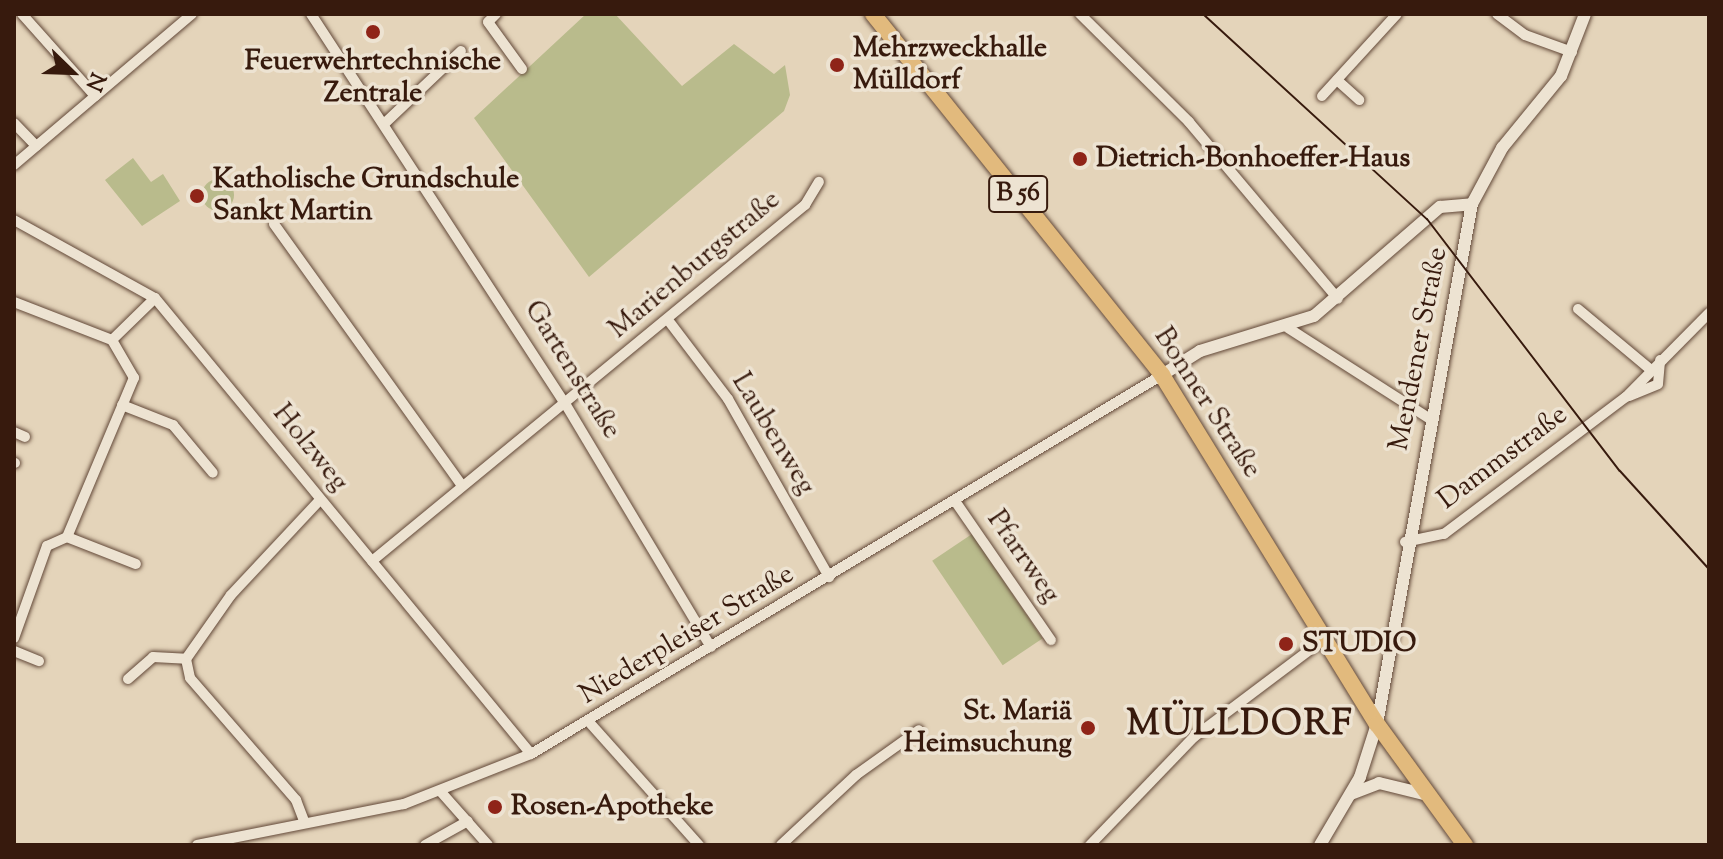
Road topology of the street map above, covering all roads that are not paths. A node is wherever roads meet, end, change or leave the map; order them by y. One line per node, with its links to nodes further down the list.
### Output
1 (22, 14): 14 (street)
2 (191, 14): 14 (street)
3 (311, 14): 18 (street, Gartenstraße)
4 (496, 14): 12 (street)
5 (873, 14): 35 (main road, Bonner Straße / B 56)
6 (1080, 14): 26 (street)
7 (1397, 14): 13 (street)
8 (1497, 14): 11 (street)
9 (1585, 14): 11 (street, Mendener Straße)
10 (461, 51): 18 (street)
11 (1572, 52): 22 (street, Mendener Straße)
12 (522, 69)
13 (1337, 80): 15 (street); 16 (street)
14 (95, 96): 19 (street)
15 (1322, 96)
16 (1359, 100)
17 (14, 123): 19 (street)
18 (384, 124): 38 (street, Gartenstraße)
19 (36, 146): 20 (street)
20 (14, 165)
21 (819, 182): 30 (street, Marienburgstraße)
22 (1472, 204): 26 (street); 39 (street, Mendener Straße)
23 (14, 220): 25 (street, Holzweg)
24 (274, 224): 43 (street)
25 (155, 298): 32 (street); 44 (street, Holzweg)
26 (1338, 299): 31 (street)
27 (14, 302): 32 (street)
28 (1578, 309): 34 (street)
29 (1709, 313): 33 (street, Dammstraße)
30 (668, 320): 38 (street, Marienburgstraße); 50 (street, Laubenweg)
31 (1288, 328): 35 (street); 39 (street)
32 (112, 340): 37 (street)
33 (1660, 358): 34 (street, Dammstraße); 36 (street, Dammstraße)
34 (1651, 370): 36 (street, Dammstraße)
35 (1162, 375): 45 (street, Niederpleiser Straße); 53 (main road, Bonner Straße / B 56)
36 (1626, 397): 47 (street, Dammstraße)
37 (122, 405): 42 (street); 46 (street)
38 (566, 405): 43 (street, Marienburgstraße); 55 (street, Gartenstraße)
39 (1429, 418): 47 (street, Mendener Straße)
40 (14, 432): 41 (street)
41 (25, 437)
42 (213, 473)
43 (462, 486): 48 (street, Marienburgstraße)
44 (320, 500): 48 (street, Holzweg); 57 (street)
45 (955, 501): 50 (street, Niederpleiser Straße); 54 (street, Pfarrweg)
46 (67, 537): 49 (street); 51 (street)
47 (1405, 542): 61 (street, Mendener Straße)
48 (372, 561): 63 (street, Holzweg)
49 (136, 564)
50 (829, 577): 55 (street, Niederpleiser Straße)
51 (16, 626): 52 (street)
52 (14, 638)
53 (1324, 639): 61 (main road, Bonner Straße / B 56); 74 (street)
54 (1051, 640)
55 (711, 647): 60 (street, Niederpleiser Straße)
56 (14, 651): 58 (street)
57 (186, 659): 59 (street); 67 (street)
58 (39, 661)
59 (128, 679)
60 (589, 722): 63 (street, Niederpleiser Straße); 72 (street)
61 (1377, 724): 65 (street, Mendener Straße); 66 (main road, Bonner Straße / B 56)
62 (919, 730): 73 (street)
63 (531, 754): 64 (street, Niederpleiser Straße)
64 (441, 792): 67 (street, Niederpleiser Straße); 68 (street)
65 (1351, 794): 66 (street); 75 (street, Mendener Straße)
66 (1428, 795): 76 (main road, Bonner Straße / B 56)
67 (304, 821): 69 (street, Niederpleiser Straße)
68 (468, 821): 70 (street); 71 (street)
69 (197, 845)
70 (425, 845)
71 (488, 845)
72 (699, 845)
73 (781, 845)
74 (1090, 845)
75 (1320, 845)
76 (1465, 845)

